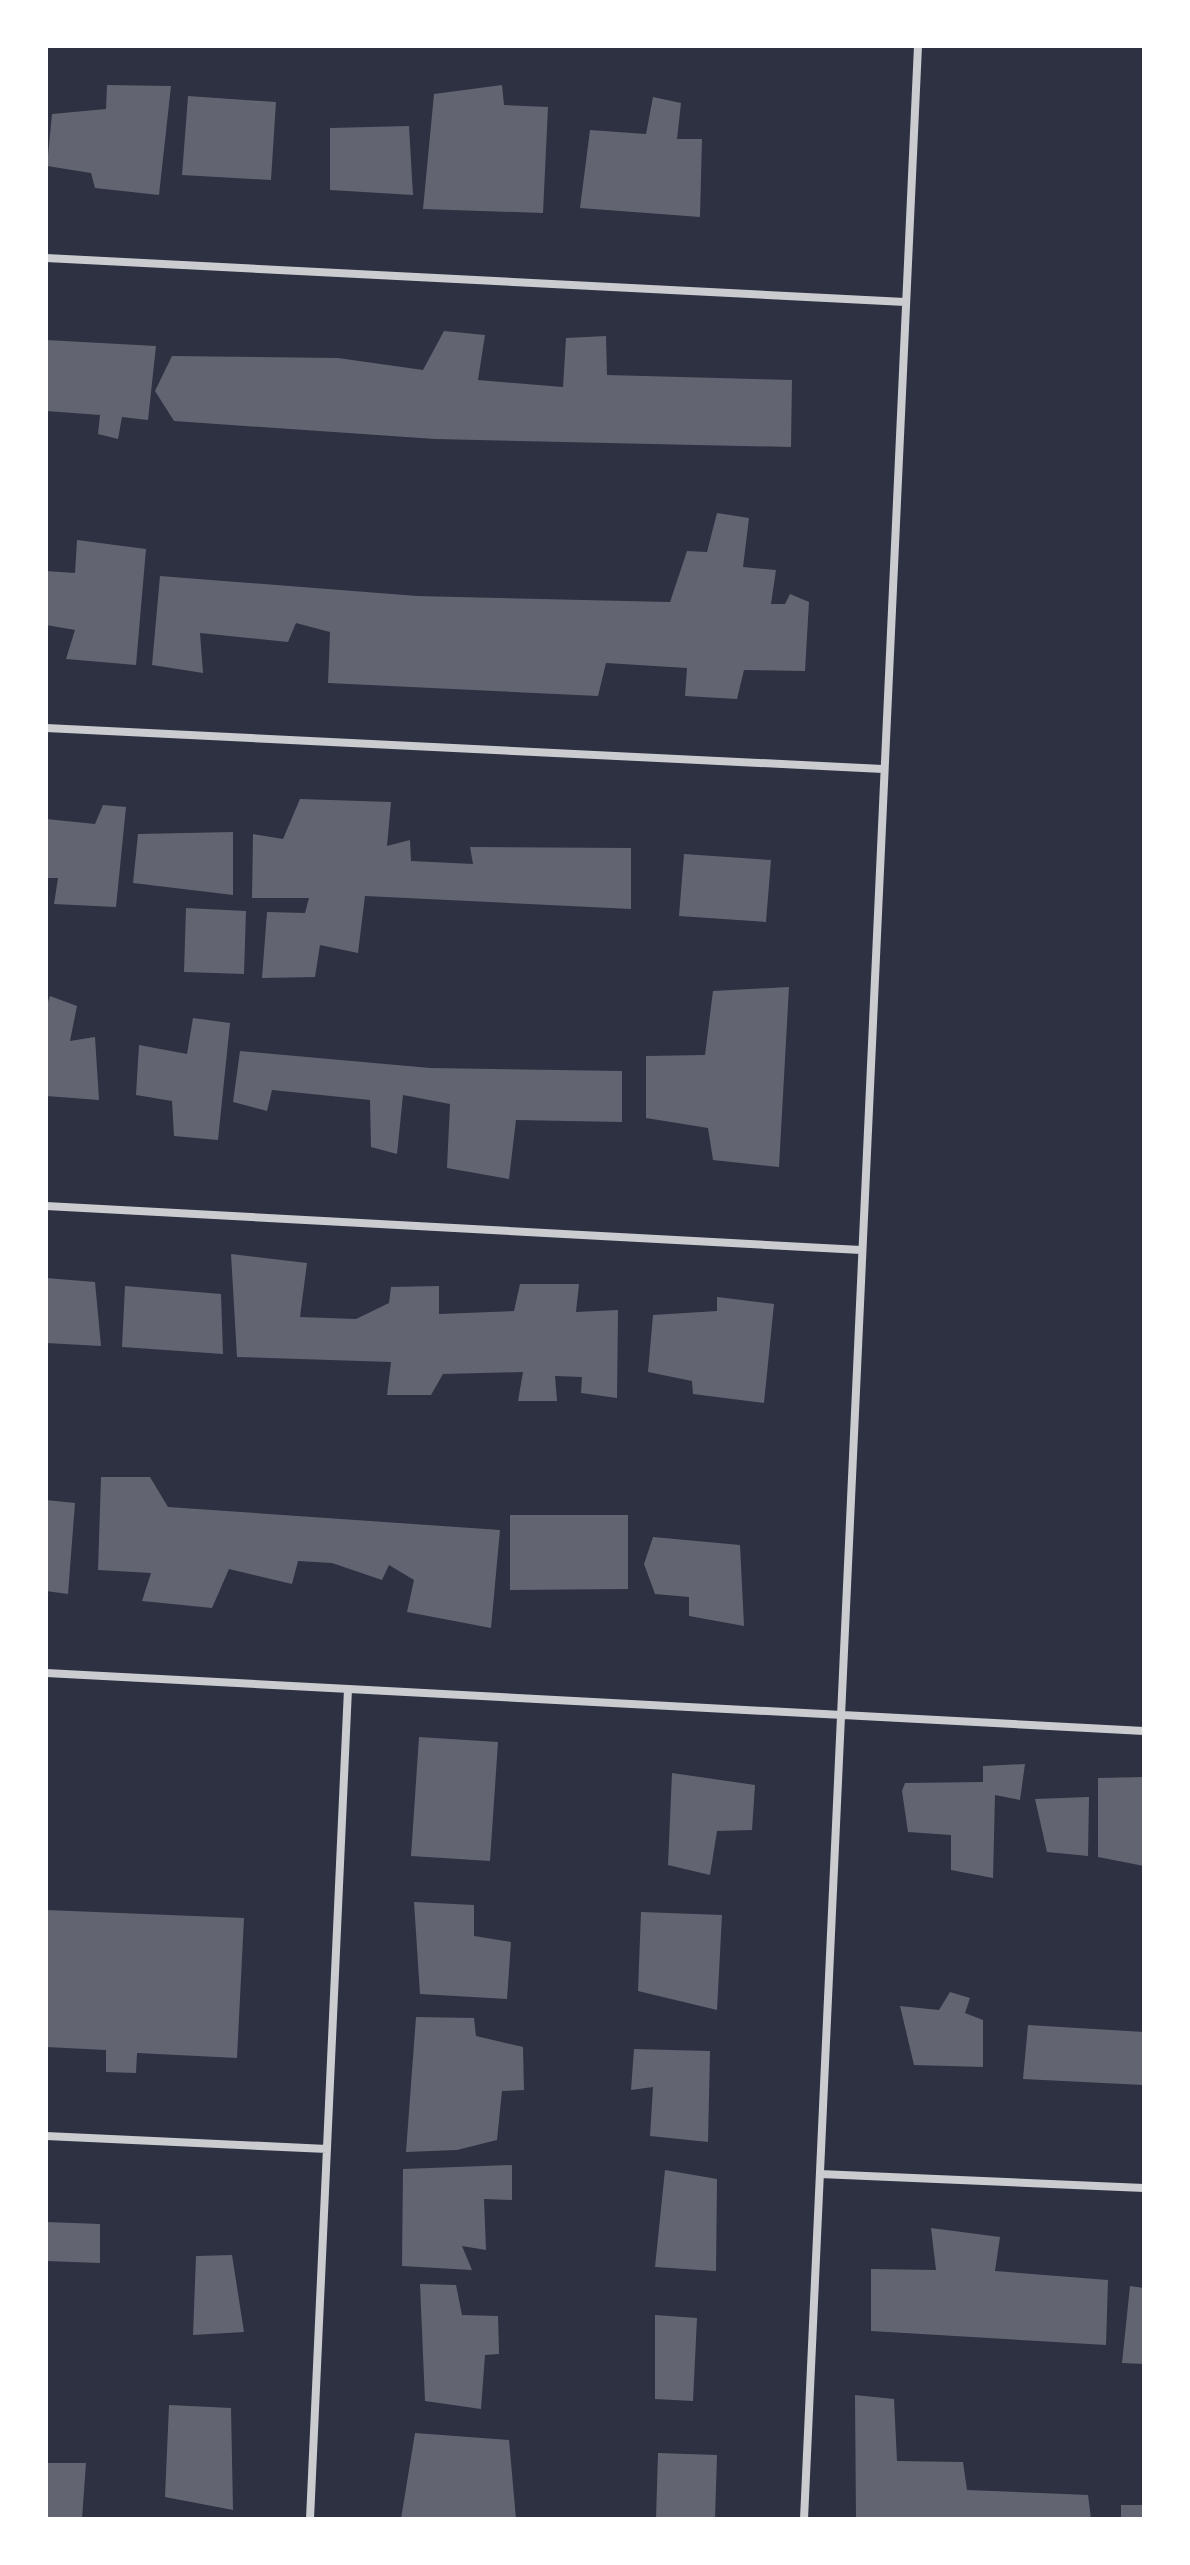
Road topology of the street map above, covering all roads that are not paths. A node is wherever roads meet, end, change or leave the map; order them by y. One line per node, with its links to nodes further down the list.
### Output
1 (918, 46): 3 (street)
2 (46, 258): 3 (street)
3 (905, 302): 5 (street)
4 (46, 728): 5 (street)
5 (883, 769): 7 (street)
6 (46, 1206): 7 (street)
7 (861, 1250): 10 (street)
8 (46, 1673): 9 (street)
9 (348, 1689): 10 (street); 13 (street)
10 (840, 1715): 11 (street); 14 (street)
11 (1144, 1731)
12 (46, 2136): 13 (street)
13 (327, 2149): 16 (street)
14 (820, 2174): 15 (street); 17 (street)
15 (1144, 2188)
16 (310, 2519)
17 (804, 2519)

